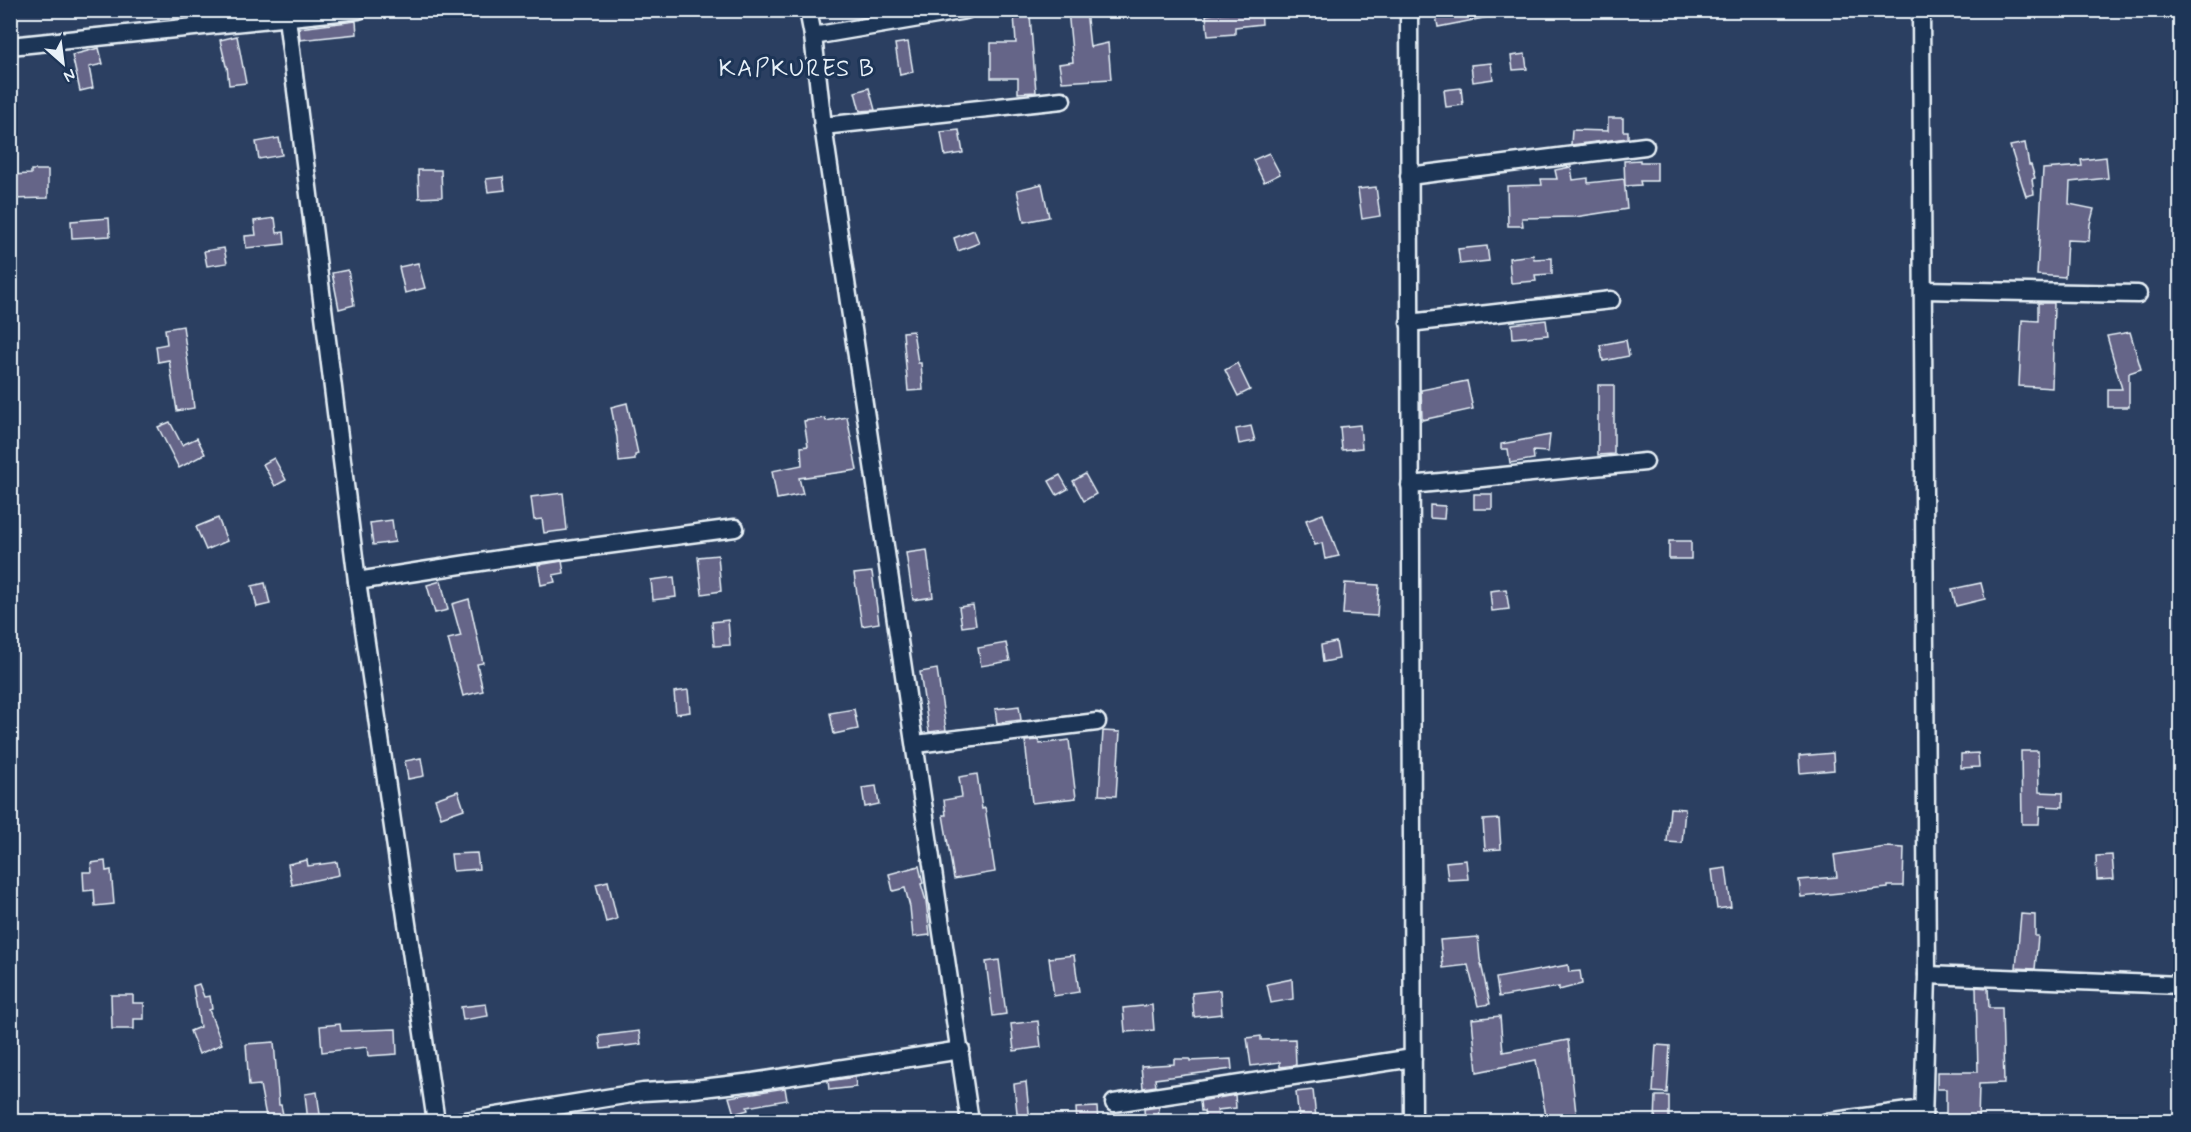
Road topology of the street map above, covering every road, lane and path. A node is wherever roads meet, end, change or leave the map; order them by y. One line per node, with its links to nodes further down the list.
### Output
1 (359, 10): 6 (street)
2 (808, 10): 7 (street)
3 (966, 10): 7 (street)
4 (1409, 10): 12 (street)
5 (1921, 10): 13 (street)
6 (287, 14): 8 (street); 20 (street)
7 (813, 36): 10 (street)
8 (10, 46)
9 (1062, 100): 10 (street)
10 (823, 126): 22 (street)
11 (1645, 146): 12 (street)
12 (1409, 176): 16 (street)
13 (1923, 290): 14 (street); 23 (street)
14 (2138, 294)
15 (1611, 300): 16 (street)
16 (1409, 323): 18 (street)
17 (1645, 462): 18 (street)
18 (1410, 485): 26 (street)
19 (735, 528): 20 (street)
20 (357, 581): 29 (street)
21 (1097, 722): 22 (street)
22 (916, 744): 25 (street)
23 (1927, 975): 24 (street); 28 (street)
24 (2181, 985)
25 (961, 1050): 30 (street); 31 (street)
26 (1413, 1058): 27 (street); 32 (street)
27 (1114, 1103)
28 (1923, 1115): 33 (street)
29 (436, 1122)
30 (459, 1122)
31 (970, 1122)
32 (1413, 1122)
33 (1827, 1122)

